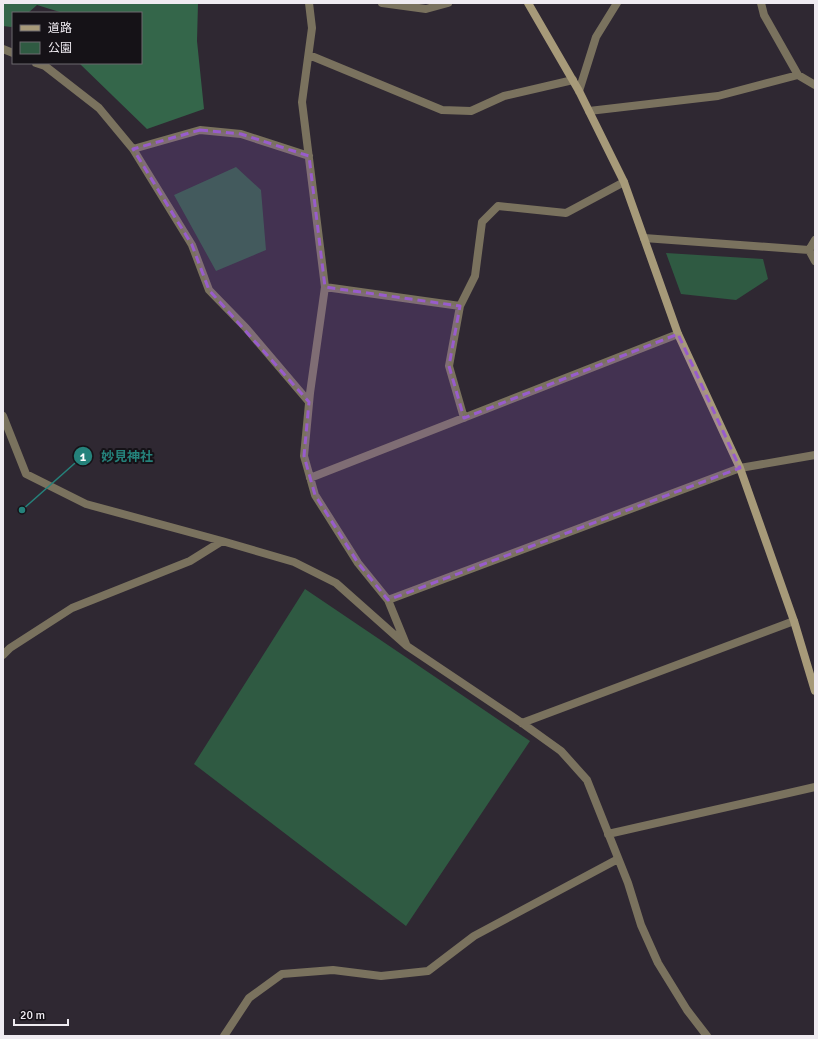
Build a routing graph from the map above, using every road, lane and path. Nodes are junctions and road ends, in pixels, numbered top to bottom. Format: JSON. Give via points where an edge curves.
{"nodes":[{"id":1,"x":309,"y":3,"type":"edge"},
{"id":2,"x":382,"y":3,"type":"edge"},
{"id":3,"x":448,"y":3,"type":"edge"},
{"id":4,"x":528,"y":3,"type":"edge"},
{"id":5,"x":617,"y":3,"type":"edge"},
{"id":6,"x":761,"y":3,"type":"edge"},
{"id":7,"x":3,"y":49,"type":"edge"},
{"id":8,"x":12,"y":54,"type":"edge"},
{"id":9,"x":309,"y":55,"type":"junction"},
{"id":10,"x":39,"y":64,"type":"edge"},
{"id":11,"x":798,"y":75,"type":"junction"},
{"id":12,"x":573,"y":80,"type":"junction"},
{"id":13,"x":815,"y":85,"type":"edge"},
{"id":14,"x":579,"y":91,"type":"junction"},
{"id":15,"x":589,"y":111,"type":"junction"},
{"id":16,"x":133,"y":148,"type":"junction"},
{"id":17,"x":309,"y":156,"type":"junction"},
{"id":18,"x":624,"y":182,"type":"junction"},
{"id":19,"x":644,"y":238,"type":"junction"},
{"id":20,"x":815,"y":240,"type":"edge"},
{"id":21,"x":809,"y":250,"type":"junction"},
{"id":22,"x":815,"y":261,"type":"edge"},
{"id":23,"x":325,"y":287,"type":"junction"},
{"id":24,"x":460,"y":306,"type":"junction"},
{"id":25,"x":678,"y":334,"type":"junction"},
{"id":26,"x":309,"y":402,"type":"junction"},
{"id":27,"x":3,"y":416,"type":"edge"},
{"id":28,"x":464,"y":418,"type":"junction"},
{"id":29,"x":815,"y":455,"type":"edge"},
{"id":30,"x":740,"y":468,"type":"junction"},
{"id":31,"x":310,"y":478,"type":"junction"},
{"id":32,"x":222,"y":541,"type":"junction"},
{"id":33,"x":388,"y":600,"type":"junction"},
{"id":34,"x":794,"y":621,"type":"junction"},
{"id":35,"x":407,"y":646,"type":"junction"},
{"id":36,"x":3,"y":655,"type":"edge"},
{"id":37,"x":813,"y":675,"type":"edge"},
{"id":38,"x":815,"y":692,"type":"edge"},
{"id":39,"x":522,"y":723,"type":"junction"},
{"id":40,"x":815,"y":787,"type":"edge"},
{"id":41,"x":608,"y":834,"type":"junction"},
{"id":42,"x":618,"y":858,"type":"junction"},
{"id":43,"x":224,"y":1036,"type":"edge"},
{"id":44,"x":707,"y":1036,"type":"edge"}],
"edges":[{"from":1,"to":9,"type":"street","via":[[312,28]]},
{"from":2,"to":3,"type":"street","via":[[426,9]]},
{"from":4,"to":12,"type":"street"},
{"from":5,"to":14,"type":"street","via":[[596,37]]},
{"from":6,"to":11,"type":"street","via":[[764,15]]},
{"from":7,"to":8,"type":"street"},
{"from":9,"to":12,"type":"street","via":[[442,110],[471,111],[504,96]]},
{"from":9,"to":17,"type":"street","via":[[302,102]]},
{"from":10,"to":16,"type":"street","via":[[99,108]]},
{"from":11,"to":13,"type":"street"},
{"from":11,"to":15,"type":"street","via":[[718,96]]},
{"from":12,"to":14,"type":"street"},
{"from":14,"to":15,"type":"street"},
{"from":15,"to":18,"type":"street"},
{"from":16,"to":17,"type":"street","via":[[200,130],[242,134]]},
{"from":16,"to":26,"type":"street","via":[[192,245],[209,290],[246,328]]},
{"from":17,"to":23,"type":"street"},
{"from":18,"to":19,"type":"street"},
{"from":18,"to":24,"type":"street","via":[[566,213],[498,206],[482,222],[475,276]]},
{"from":19,"to":21,"type":"street"},
{"from":19,"to":25,"type":"street"},
{"from":20,"to":21,"type":"street"},
{"from":21,"to":22,"type":"street"},
{"from":23,"to":24,"type":"street"},
{"from":23,"to":26,"type":"street"},
{"from":24,"to":28,"type":"street","via":[[449,366]]},
{"from":25,"to":28,"type":"street"},
{"from":25,"to":30,"type":"street"},
{"from":26,"to":31,"type":"street","via":[[304,456]]},
{"from":27,"to":32,"type":"street","via":[[26,474],[86,504]]},
{"from":28,"to":31,"type":"street"},
{"from":29,"to":30,"type":"street"},
{"from":30,"to":33,"type":"street"},
{"from":30,"to":34,"type":"street"},
{"from":31,"to":33,"type":"street","via":[[315,496],[358,563]]},
{"from":32,"to":35,"type":"street","via":[[294,562],[336,583]]},
{"from":32,"to":36,"type":"street","via":[[190,561],[72,608]]},
{"from":33,"to":35,"type":"street"},
{"from":34,"to":37,"type":"street"},
{"from":34,"to":39,"type":"street"},
{"from":35,"to":39,"type":"street"},
{"from":37,"to":38,"type":"street"},
{"from":39,"to":41,"type":"street","via":[[561,751],[587,780]]},
{"from":40,"to":41,"type":"street"},
{"from":41,"to":42,"type":"street"},
{"from":42,"to":43,"type":"street","via":[[474,936],[428,971],[381,976],[333,970],[282,974],[250,998]]},
{"from":42,"to":44,"type":"street","via":[[641,925],[658,963],[686,1010]]}]}
